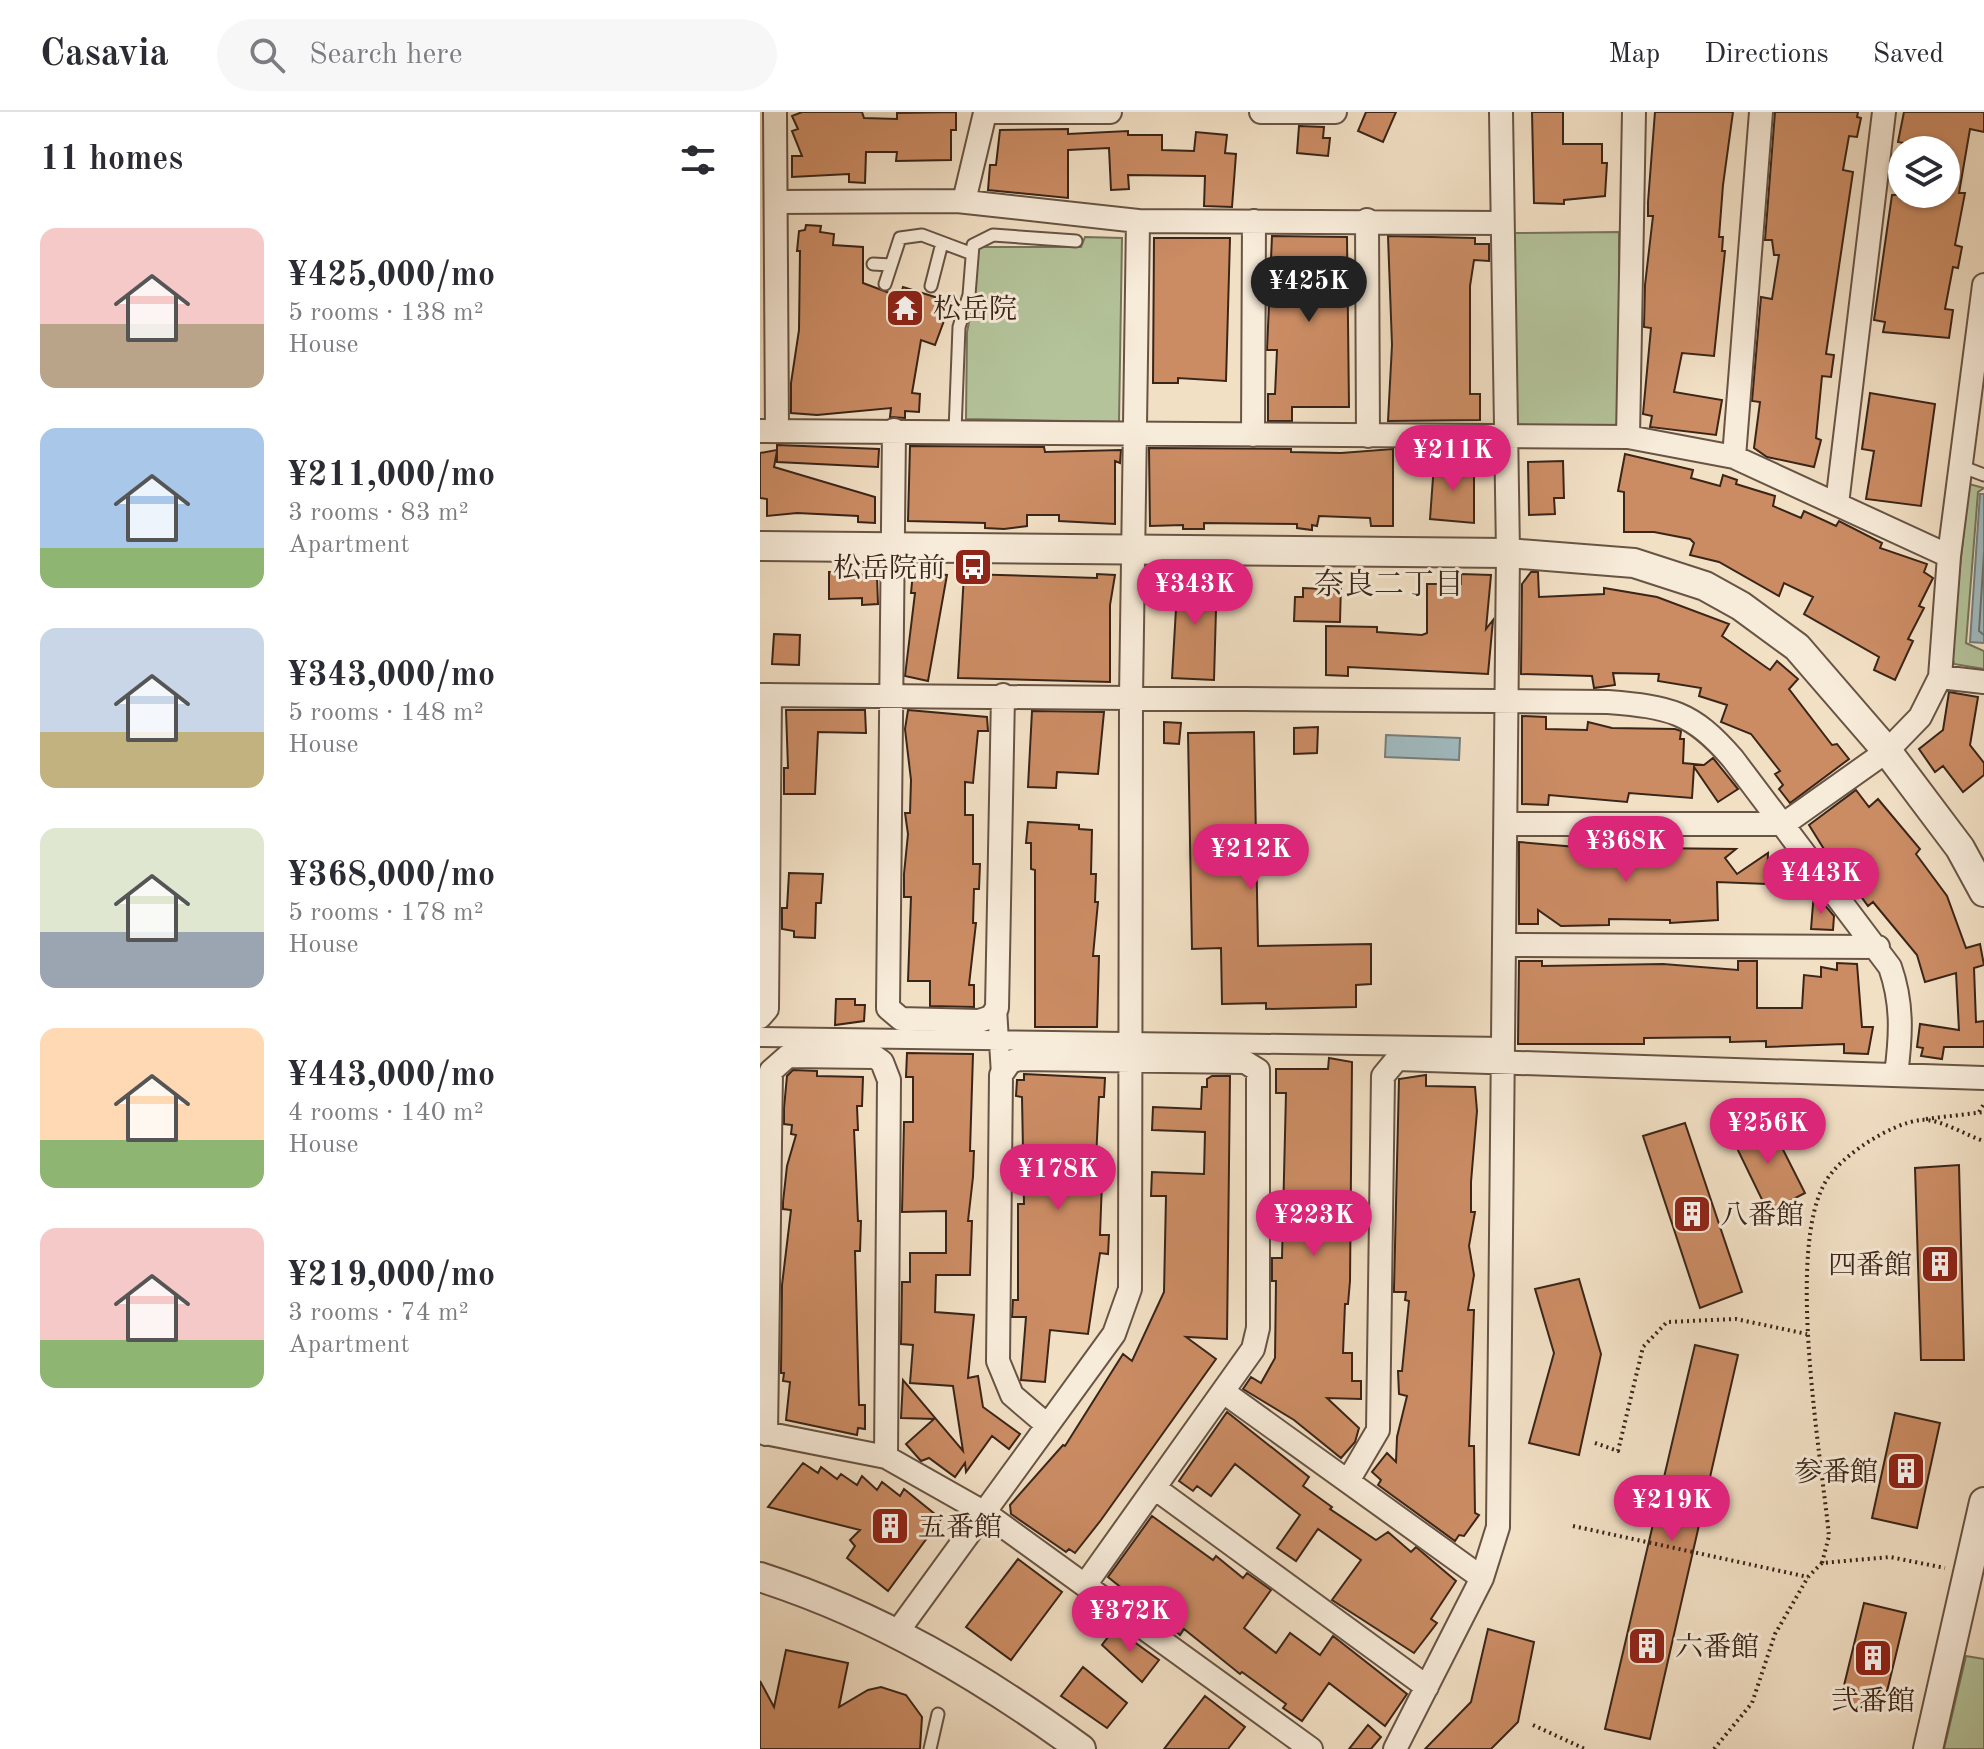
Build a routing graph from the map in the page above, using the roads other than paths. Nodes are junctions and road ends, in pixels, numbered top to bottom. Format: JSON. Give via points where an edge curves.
{"nodes":[{"id":1,"x":775,"y":112,"type":"edge"},
{"id":2,"x":1110,"y":112,"type":"edge"},
{"id":3,"x":1261,"y":112,"type":"edge"},
{"id":4,"x":1335,"y":112,"type":"edge"},
{"id":5,"x":1501,"y":112,"type":"edge"},
{"id":6,"x":1634,"y":112,"type":"edge"},
{"id":7,"x":1761,"y":112,"type":"edge"},
{"id":8,"x":1884,"y":112,"type":"edge"},
{"id":9,"x":985,"y":113,"type":"edge"},
{"id":10,"x":964,"y":201,"type":"junction"},
{"id":11,"x":776,"y":202,"type":"junction"},
{"id":12,"x":1367,"y":220,"type":"junction"},
{"id":13,"x":1138,"y":221,"type":"junction"},
{"id":14,"x":1254,"y":221,"type":"junction"},
{"id":15,"x":1502,"y":223,"type":"junction"},
{"id":16,"x":1076,"y":241,"type":"dead end"},
{"id":17,"x":942,"y":243,"type":"junction"},
{"id":18,"x":970,"y":253,"type":"junction"},
{"id":19,"x":873,"y":264,"type":"dead end"},
{"id":20,"x":891,"y":265,"type":"junction"},
{"id":21,"x":885,"y":284,"type":"dead end"},
{"id":22,"x":1984,"y":285,"type":"edge"},
{"id":23,"x":931,"y":286,"type":"dead end"},
{"id":24,"x":894,"y":430,"type":"junction"},
{"id":25,"x":769,"y":431,"type":"edge"},
{"id":26,"x":955,"y":431,"type":"junction"},
{"id":27,"x":1135,"y":433,"type":"junction"},
{"id":28,"x":1253,"y":435,"type":"junction"},
{"id":29,"x":1368,"y":436,"type":"junction"},
{"id":30,"x":1628,"y":437,"type":"junction"},
{"id":31,"x":1506,"y":438,"type":"junction"},
{"id":32,"x":1975,"y":443,"type":"edge"},
{"id":33,"x":1734,"y":457,"type":"junction"},
{"id":34,"x":1973,"y":471,"type":"edge"},
{"id":35,"x":1837,"y":504,"type":"junction"},
{"id":36,"x":760,"y":546,"type":"edge"},
{"id":37,"x":893,"y":547,"type":"junction"},
{"id":38,"x":1134,"y":551,"type":"junction"},
{"id":39,"x":1508,"y":553,"type":"junction"},
{"id":40,"x":1949,"y":556,"type":"junction"},
{"id":41,"x":1940,"y":677,"type":"junction"},
{"id":42,"x":1984,"y":682,"type":"edge"},
{"id":43,"x":890,"y":694,"type":"junction"},
{"id":44,"x":765,"y":695,"type":"edge"},
{"id":45,"x":1003,"y":695,"type":"junction"},
{"id":46,"x":1131,"y":697,"type":"junction"},
{"id":47,"x":1506,"y":701,"type":"junction"},
{"id":48,"x":1887,"y":751,"type":"junction"},
{"id":49,"x":1506,"y":824,"type":"junction"},
{"id":50,"x":1784,"y":824,"type":"junction"},
{"id":51,"x":1984,"y":892,"type":"edge"},
{"id":52,"x":1505,"y":945,"type":"junction"},
{"id":53,"x":1878,"y":947,"type":"junction"},
{"id":54,"x":888,"y":1008,"type":"junction"},
{"id":55,"x":997,"y":1008,"type":"junction"},
{"id":56,"x":763,"y":1025,"type":"edge"},
{"id":57,"x":887,"y":1039,"type":"junction"},
{"id":58,"x":999,"y":1040,"type":"junction"},
{"id":59,"x":1258,"y":1043,"type":"junction"},
{"id":60,"x":1376,"y":1045,"type":"junction"},
{"id":61,"x":1128,"y":1051,"type":"junction"},
{"id":62,"x":1504,"y":1054,"type":"junction"},
{"id":63,"x":882,"y":1062,"type":"junction"},
{"id":64,"x":1258,"y":1070,"type":"junction"},
{"id":65,"x":1387,"y":1070,"type":"junction"},
{"id":66,"x":1001,"y":1075,"type":"junction"},
{"id":67,"x":1896,"y":1075,"type":"junction"},
{"id":68,"x":1984,"y":1078,"type":"edge"},
{"id":69,"x":1225,"y":1393,"type":"junction"},
{"id":70,"x":1047,"y":1425,"type":"junction"},
{"id":71,"x":763,"y":1433,"type":"edge"},
{"id":72,"x":886,"y":1457,"type":"junction"},
{"id":73,"x":1348,"y":1481,"type":"junction"},
{"id":74,"x":1156,"y":1489,"type":"junction"},
{"id":75,"x":1984,"y":1502,"type":"edge"},
{"id":76,"x":985,"y":1513,"type":"junction"},
{"id":77,"x":760,"y":1577,"type":"edge"},
{"id":78,"x":1482,"y":1578,"type":"junction"},
{"id":79,"x":1085,"y":1585,"type":"junction"},
{"id":80,"x":898,"y":1631,"type":"junction"},
{"id":81,"x":1427,"y":1687,"type":"junction"},
{"id":82,"x":938,"y":1714,"type":"dead end"},
{"id":83,"x":930,"y":1749,"type":"edge"},
{"id":84,"x":1081,"y":1749,"type":"edge"},
{"id":85,"x":1311,"y":1749,"type":"edge"},
{"id":86,"x":1395,"y":1749,"type":"edge"},
{"id":87,"x":1928,"y":1749,"type":"edge"}],
"edges":[{"from":1,"to":11,"type":"street"},
{"from":2,"to":9,"type":"street"},
{"from":3,"to":4,"type":"street"},
{"from":5,"to":15,"type":"street"},
{"from":6,"to":30,"type":"street"},
{"from":7,"to":33,"type":"street"},
{"from":8,"to":35,"type":"street"},
{"from":9,"to":10,"type":"street"},
{"from":10,"to":11,"type":"street"},
{"from":10,"to":13,"type":"street"},
{"from":11,"to":25,"type":"street"},
{"from":12,"to":14,"type":"street"},
{"from":12,"to":15,"type":"street"},
{"from":12,"to":29,"type":"street"},
{"from":13,"to":14,"type":"street"},
{"from":13,"to":27,"type":"street"},
{"from":14,"to":28,"type":"street"},
{"from":15,"to":31,"type":"street"},
{"from":16,"to":18,"type":"lane","via":[[993,235],[973,245]]},
{"from":17,"to":18,"type":"lane"},
{"from":17,"to":20,"type":"lane","via":[[922,235],[900,238]]},
{"from":17,"to":23,"type":"lane"},
{"from":18,"to":26,"type":"lane","via":[[969,295],[959,327]]},
{"from":19,"to":20,"type":"lane"},
{"from":20,"to":21,"type":"lane"},
{"from":22,"to":32,"type":"street"},
{"from":24,"to":25,"type":"street"},
{"from":24,"to":26,"type":"street"},
{"from":24,"to":37,"type":"street"},
{"from":26,"to":27,"type":"street"},
{"from":27,"to":28,"type":"street"},
{"from":27,"to":38,"type":"street"},
{"from":28,"to":29,"type":"street"},
{"from":29,"to":31,"type":"street"},
{"from":30,"to":31,"type":"street"},
{"from":30,"to":33,"type":"street"},
{"from":31,"to":39,"type":"street"},
{"from":32,"to":34,"type":"street"},
{"from":33,"to":35,"type":"street"},
{"from":34,"to":40,"type":"street"},
{"from":35,"to":40,"type":"street"},
{"from":36,"to":37,"type":"street"},
{"from":37,"to":38,"type":"street"},
{"from":37,"to":43,"type":"street"},
{"from":38,"to":39,"type":"street"},
{"from":38,"to":46,"type":"street"},
{"from":39,"to":47,"type":"street"},
{"from":39,"to":48,"type":"street","via":[[1634,563],[1705,586],[1797,647]]},
{"from":40,"to":41,"type":"street"},
{"from":41,"to":42,"type":"street"},
{"from":41,"to":48,"type":"street","via":[[1920,717]]},
{"from":43,"to":44,"type":"street"},
{"from":43,"to":45,"type":"street"},
{"from":43,"to":54,"type":"street"},
{"from":44,"to":56,"type":"street"},
{"from":45,"to":46,"type":"street"},
{"from":45,"to":55,"type":"street"},
{"from":46,"to":47,"type":"street"},
{"from":46,"to":61,"type":"street"},
{"from":47,"to":49,"type":"street"},
{"from":47,"to":50,"type":"street","via":[[1608,702],[1682,713],[1713,736]]},
{"from":48,"to":50,"type":"street"},
{"from":48,"to":51,"type":"street","via":[[1960,848]]},
{"from":49,"to":50,"type":"street"},
{"from":49,"to":52,"type":"street"},
{"from":50,"to":53,"type":"street"},
{"from":52,"to":53,"type":"street"},
{"from":52,"to":62,"type":"street"},
{"from":53,"to":67,"type":"street","via":[[1899,993],[1902,1032]]},
{"from":54,"to":55,"type":"street","via":[[901,1019],[979,1021]]},
{"from":54,"to":57,"type":"street"},
{"from":55,"to":58,"type":"street"},
{"from":56,"to":57,"type":"street"},
{"from":57,"to":58,"type":"street"},
{"from":57,"to":63,"type":"street"},
{"from":58,"to":61,"type":"street"},
{"from":58,"to":66,"type":"street"},
{"from":59,"to":60,"type":"street"},
{"from":59,"to":61,"type":"street"},
{"from":59,"to":64,"type":"street"},
{"from":60,"to":62,"type":"street"},
{"from":60,"to":65,"type":"street"},
{"from":61,"to":64,"type":"street","via":[[1225,1059]]},
{"from":61,"to":66,"type":"street","via":[[1019,1059]]},
{"from":61,"to":70,"type":"street","via":[[1130,1289],[1114,1334]]},
{"from":62,"to":65,"type":"street","via":[[1397,1059]]},
{"from":62,"to":67,"type":"street"},
{"from":62,"to":78,"type":"street","via":[[1498,1527]]},
{"from":63,"to":71,"type":"street","via":[[875,1057],[788,1056],[771,1071]]},
{"from":63,"to":72,"type":"street","via":[[889,1092]]},
{"from":64,"to":69,"type":"street","via":[[1258,1328],[1253,1349]]},
{"from":65,"to":73,"type":"street","via":[[1378,1430]]},
{"from":66,"to":70,"type":"street","via":[[998,1361],[1012,1395]]},
{"from":67,"to":68,"type":"street"},
{"from":69,"to":73,"type":"street"},
{"from":69,"to":74,"type":"street"},
{"from":70,"to":76,"type":"street"},
{"from":71,"to":72,"type":"street"},
{"from":72,"to":76,"type":"street"},
{"from":73,"to":78,"type":"street"},
{"from":74,"to":79,"type":"street"},
{"from":74,"to":81,"type":"street"},
{"from":75,"to":87,"type":"street"},
{"from":76,"to":79,"type":"street"},
{"from":76,"to":80,"type":"street"},
{"from":77,"to":80,"type":"street"},
{"from":78,"to":81,"type":"street"},
{"from":79,"to":85,"type":"street"},
{"from":80,"to":84,"type":"street"},
{"from":81,"to":86,"type":"street"},
{"from":82,"to":83,"type":"lane"}]}
